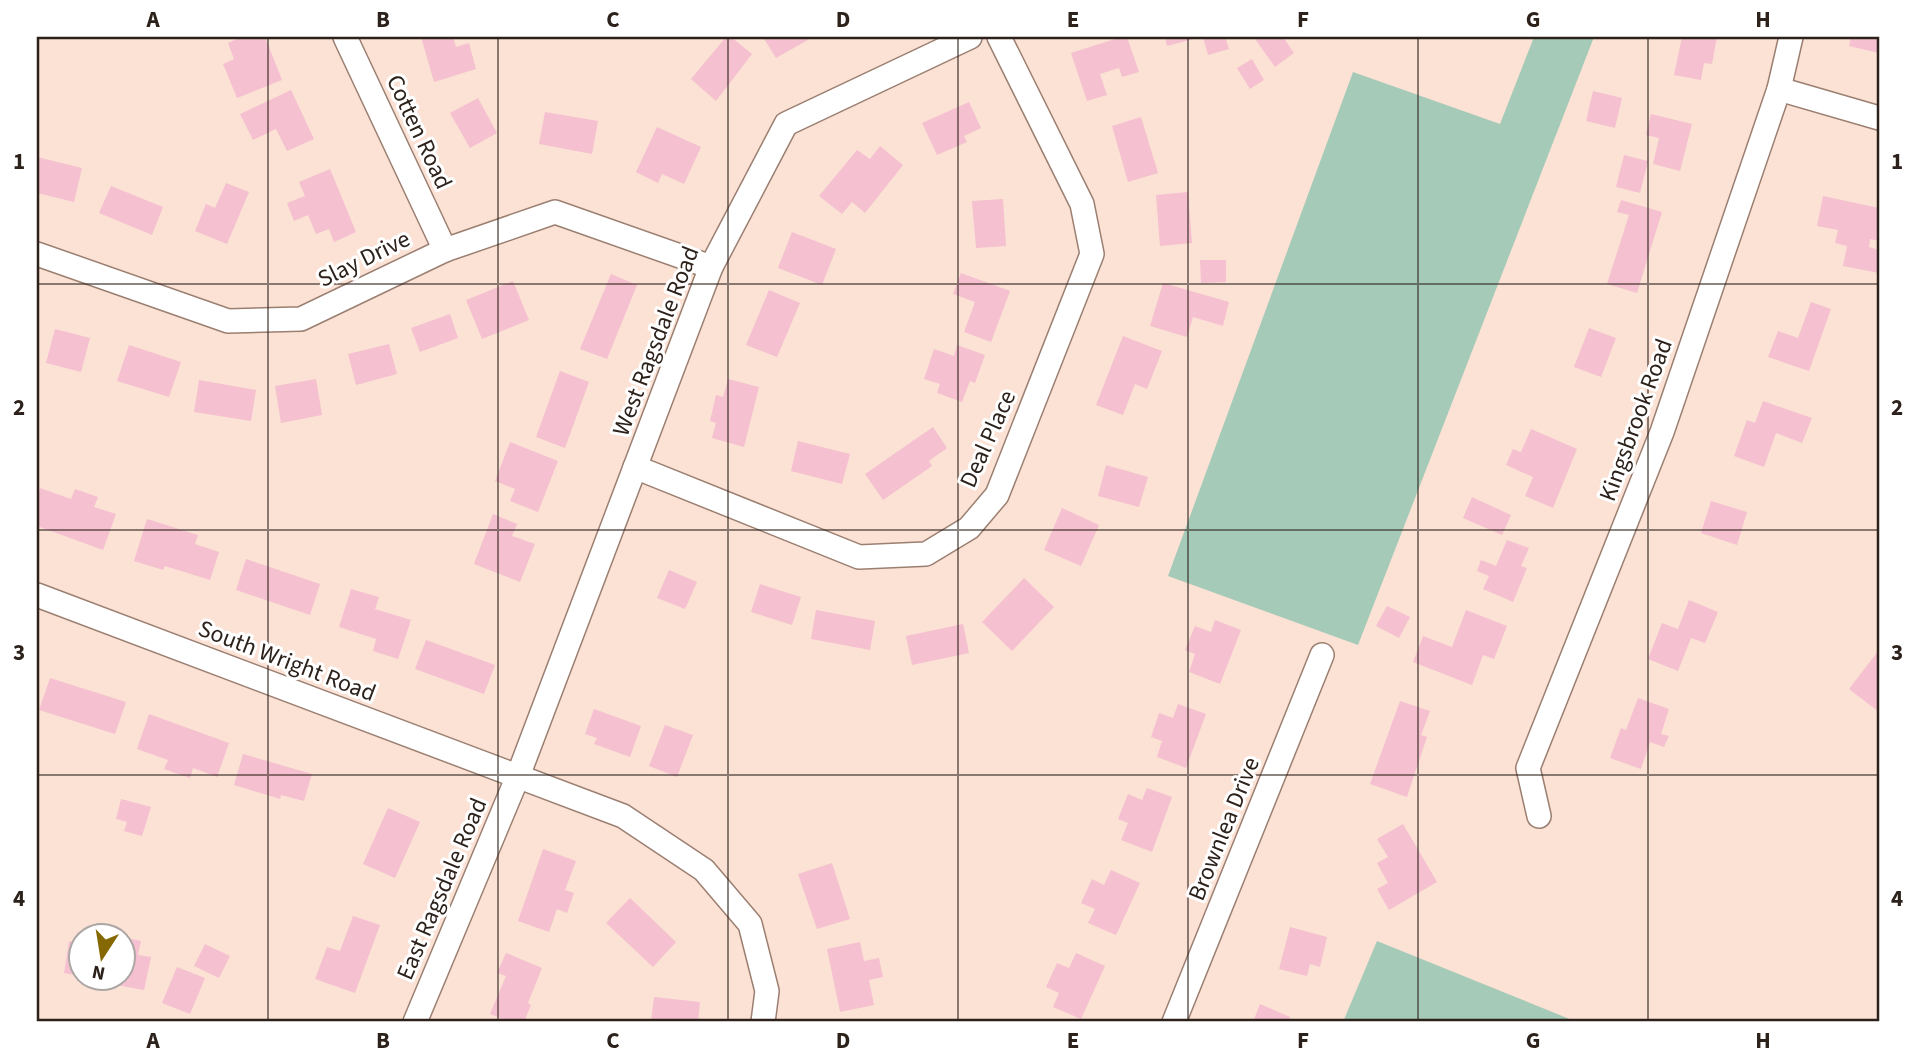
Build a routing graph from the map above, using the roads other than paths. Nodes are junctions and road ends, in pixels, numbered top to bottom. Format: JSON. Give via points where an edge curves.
{"nodes":[{"id":1,"x":345,"y":37,"type":"edge"},
{"id":2,"x":971,"y":37,"type":"edge"},
{"id":3,"x":999,"y":37,"type":"edge"},
{"id":4,"x":1791,"y":37,"type":"edge"},
{"id":5,"x":1779,"y":89,"type":"junction"},
{"id":6,"x":1879,"y":118,"type":"edge"},
{"id":7,"x":445,"y":250,"type":"junction"},
{"id":8,"x":37,"y":254,"type":"edge"},
{"id":9,"x":711,"y":267,"type":"junction"},
{"id":10,"x":635,"y":467,"type":"junction"},
{"id":11,"x":37,"y":595,"type":"edge"},
{"id":12,"x":1322,"y":655,"type":"dead end"},
{"id":13,"x":518,"y":776,"type":"junction"},
{"id":14,"x":1539,"y":816,"type":"dead end"},
{"id":15,"x":415,"y":1022,"type":"edge"},
{"id":16,"x":763,"y":1022,"type":"edge"},
{"id":17,"x":1174,"y":1022,"type":"edge"}],
"edges":[{"from":1,"to":7,"type":"street","name":"Cotten Road"},
{"from":2,"to":9,"type":"street","name":"West Ragsdale Road","via":[[786,124]]},
{"from":3,"to":10,"type":"street","name":"Deal Place","via":[[1082,204],[1092,254],[997,495],[969,528],[926,554],[859,558]]},
{"from":4,"to":5,"type":"street","name":"Kingsbrook Road"},
{"from":5,"to":6,"type":"street"},
{"from":5,"to":14,"type":"street","name":"Kingsbrook Road","via":[[1662,432],[1528,768]]},
{"from":7,"to":8,"type":"street","name":"Slay Drive","via":[[301,319],[228,321]]},
{"from":7,"to":9,"type":"street","name":"Slay Drive","via":[[555,212]]},
{"from":9,"to":10,"type":"street","name":"West Ragsdale Road"},
{"from":10,"to":13,"type":"street","name":"West Ragsdale Road"},
{"from":11,"to":13,"type":"street","name":"South Wright Road"},
{"from":12,"to":17,"type":"street","name":"Brownlea Drive"},
{"from":13,"to":15,"type":"street","name":"East Ragsdale Road"},
{"from":13,"to":16,"type":"street","name":"South Wright Road","via":[[623,816],[704,870],[750,924],[767,990]]}]}
